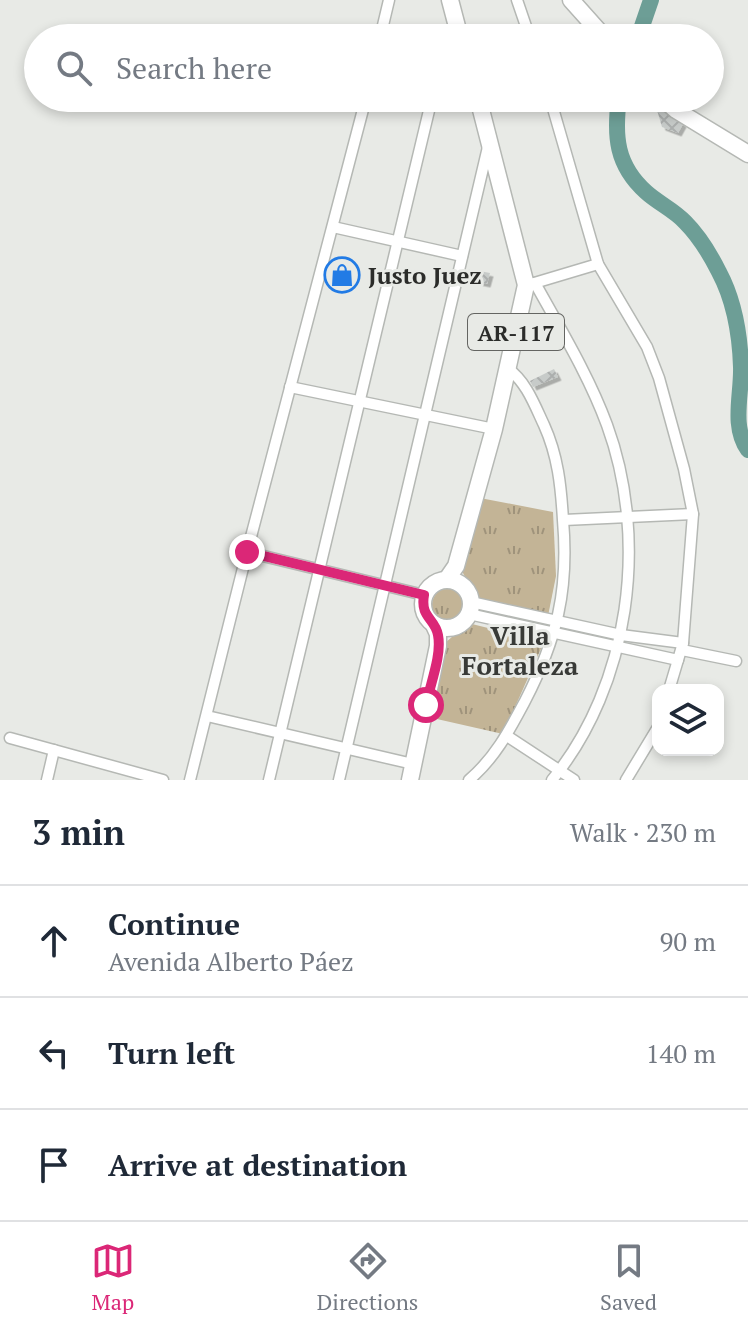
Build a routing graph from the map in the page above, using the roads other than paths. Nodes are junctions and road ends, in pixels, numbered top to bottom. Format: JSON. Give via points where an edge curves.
{"nodes":[{"id":1,"x":389,"y":0,"type":"edge"},
{"id":2,"x":450,"y":0,"type":"edge"},
{"id":3,"x":517,"y":0,"type":"edge"},
{"id":4,"x":571,"y":0,"type":"edge"},
{"id":5,"x":454,"y":18,"type":"junction"},
{"id":6,"x":383,"y":24,"type":"edge"},
{"id":7,"x":452,"y":24,"type":"edge"},
{"id":8,"x":456,"y":24,"type":"edge"},
{"id":9,"x":525,"y":24,"type":"edge"},
{"id":10,"x":592,"y":24,"type":"edge"},
{"id":11,"x":362,"y":112,"type":"edge"},
{"id":12,"x":429,"y":112,"type":"edge"},
{"id":13,"x":482,"y":112,"type":"edge"},
{"id":14,"x":554,"y":112,"type":"edge"},
{"id":15,"x":679,"y":112,"type":"edge"},
{"id":16,"x":490,"y":140,"type":"junction"},
{"id":17,"x":748,"y":154,"type":"edge"},
{"id":18,"x":333,"y":227,"type":"junction"},
{"id":19,"x":398,"y":241,"type":"junction"},
{"id":20,"x":462,"y":256,"type":"junction"},
{"id":21,"x":598,"y":264,"type":"junction"},
{"id":22,"x":531,"y":284,"type":"junction"},
{"id":23,"x":508,"y":369,"type":"junction"},
{"id":24,"x":290,"y":387,"type":"junction"},
{"id":25,"x":359,"y":403,"type":"junction"},
{"id":26,"x":425,"y":414,"type":"junction"},
{"id":27,"x":494,"y":429,"type":"junction"},
{"id":28,"x":693,"y":514,"type":"junction"},
{"id":29,"x":626,"y":519,"type":"junction"},
{"id":30,"x":564,"y":520,"type":"junction"},
{"id":31,"x":247,"y":552,"type":"junction"},
{"id":32,"x":319,"y":569,"type":"junction"},
{"id":33,"x":454,"y":576,"type":"junction"},
{"id":34,"x":385,"y":585,"type":"junction"},
{"id":35,"x":424,"y":595,"type":"junction"},
{"id":36,"x":470,"y":608,"type":"junction"},
{"id":37,"x":556,"y":621,"type":"junction"},
{"id":38,"x":434,"y":625,"type":"junction"},
{"id":39,"x":452,"y":628,"type":"junction"},
{"id":40,"x":554,"y":634,"type":"junction"},
{"id":41,"x":621,"y":635,"type":"junction"},
{"id":42,"x":438,"y":646,"type":"junction"},
{"id":43,"x":617,"y":648,"type":"junction"},
{"id":44,"x":681,"y":651,"type":"junction"},
{"id":45,"x":736,"y":661,"type":"dead end"},
{"id":46,"x":671,"y":684,"type":"edge"},
{"id":47,"x":207,"y":716,"type":"junction"},
{"id":48,"x":280,"y":733,"type":"junction"},
{"id":49,"x":507,"y":736,"type":"junction"},
{"id":50,"x":652,"y":737,"type":"edge"},
{"id":51,"x":10,"y":738,"type":"dead end"},
{"id":52,"x":347,"y":748,"type":"junction"},
{"id":53,"x":54,"y":750,"type":"junction"},
{"id":54,"x":116,"y":767,"type":"junction"},
{"id":55,"x":412,"y":772,"type":"edge"},
{"id":56,"x":556,"y":775,"type":"edge"},
{"id":57,"x":47,"y":780,"type":"edge"},
{"id":58,"x":113,"y":780,"type":"edge"},
{"id":59,"x":163,"y":780,"type":"edge"},
{"id":60,"x":190,"y":780,"type":"edge"},
{"id":61,"x":269,"y":780,"type":"edge"},
{"id":62,"x":339,"y":780,"type":"edge"},
{"id":63,"x":469,"y":780,"type":"edge"},
{"id":64,"x":574,"y":780,"type":"edge"},
{"id":65,"x":626,"y":780,"type":"edge"}],
"edges":[{"from":1,"to":6,"type":"street"},
{"from":2,"to":5,"type":"main road"},
{"from":3,"to":9,"type":"street"},
{"from":4,"to":10,"type":"main road"},
{"from":5,"to":7,"type":"street"},
{"from":5,"to":8,"type":"main road"},
{"from":11,"to":18,"type":"street"},
{"from":12,"to":19,"type":"street"},
{"from":13,"to":16,"type":"main road","number":"AR-117"},
{"from":14,"to":21,"type":"street"},
{"from":15,"to":17,"type":"main road"},
{"from":16,"to":20,"type":"street"},
{"from":16,"to":22,"type":"main road","number":"AR-117"},
{"from":18,"to":19,"type":"street"},
{"from":18,"to":24,"type":"street"},
{"from":19,"to":20,"type":"street"},
{"from":19,"to":25,"type":"street"},
{"from":20,"to":26,"type":"street"},
{"from":21,"to":22,"type":"street"},
{"from":21,"to":28,"type":"street","via":[[647,347],[659,378]]},
{"from":22,"to":23,"type":"main road","number":"AR-117"},
{"from":22,"to":29,"type":"street","via":[[592,389],[620,470]]},
{"from":23,"to":27,"type":"main road","number":"AR-117"},
{"from":23,"to":30,"type":"street","via":[[524,386],[551,442]]},
{"from":24,"to":25,"type":"street"},
{"from":24,"to":31,"type":"street"},
{"from":25,"to":26,"type":"street"},
{"from":25,"to":32,"type":"street"},
{"from":26,"to":27,"type":"street"},
{"from":26,"to":34,"type":"street"},
{"from":27,"to":33,"type":"main road","number":"AR-117"},
{"from":28,"to":29,"type":"street"},
{"from":28,"to":44,"type":"street"},
{"from":29,"to":30,"type":"street"},
{"from":29,"to":41,"type":"street"},
{"from":30,"to":37,"type":"street","via":[[567,552]]},
{"from":31,"to":32,"type":"street"},
{"from":31,"to":47,"type":"street"},
{"from":32,"to":34,"type":"street"},
{"from":32,"to":48,"type":"street"},
{"from":33,"to":35,"type":"main road","via":[[433,583]]},
{"from":33,"to":36,"type":"main road","via":[[470,594]]},
{"from":34,"to":35,"type":"street"},
{"from":34,"to":52,"type":"street"},
{"from":35,"to":38,"type":"main road","via":[[424,612]]},
{"from":36,"to":37,"type":"street"},
{"from":36,"to":39,"type":"main road"},
{"from":36,"to":40,"type":"street"},
{"from":37,"to":40,"type":"street"},
{"from":37,"to":41,"type":"street"},
{"from":38,"to":39,"type":"main road"},
{"from":38,"to":42,"type":"main road"},
{"from":39,"to":42,"type":"main road"},
{"from":40,"to":43,"type":"street"},
{"from":40,"to":49,"type":"street"},
{"from":41,"to":43,"type":"street"},
{"from":41,"to":44,"type":"street"},
{"from":42,"to":55,"type":"main road"},
{"from":43,"to":44,"type":"street"},
{"from":43,"to":56,"type":"street","via":[[584,732]]},
{"from":44,"to":45,"type":"street"},
{"from":44,"to":46,"type":"street"},
{"from":47,"to":48,"type":"street"},
{"from":47,"to":60,"type":"street"},
{"from":48,"to":52,"type":"street"},
{"from":48,"to":61,"type":"street"},
{"from":49,"to":56,"type":"street"},
{"from":49,"to":63,"type":"street"},
{"from":50,"to":65,"type":"street"},
{"from":51,"to":53,"type":"street"},
{"from":52,"to":55,"type":"street"},
{"from":52,"to":62,"type":"street"},
{"from":53,"to":54,"type":"street"},
{"from":53,"to":57,"type":"street"},
{"from":54,"to":58,"type":"street"},
{"from":54,"to":59,"type":"street"},
{"from":56,"to":64,"type":"street"}]}
